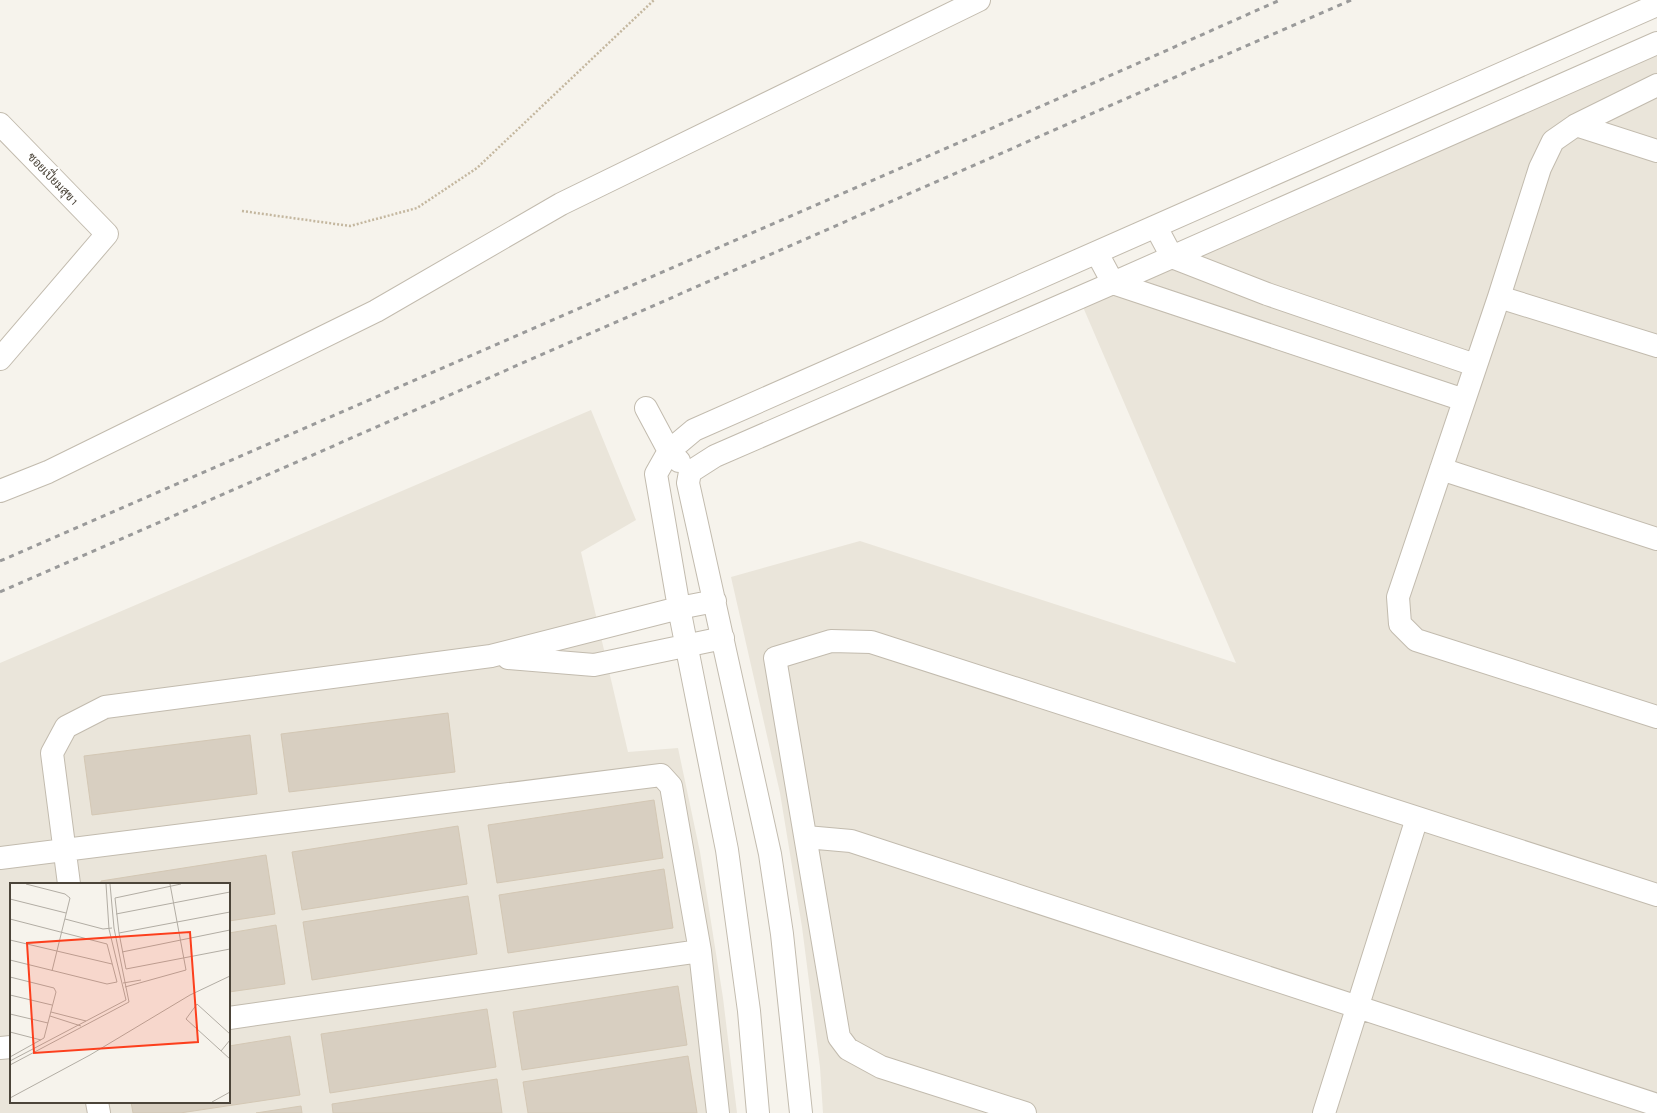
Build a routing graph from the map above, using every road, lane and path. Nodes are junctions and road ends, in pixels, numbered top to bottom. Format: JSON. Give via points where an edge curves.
{"nodes":[{"id":1,"x":654,"y":0,"type":"edge"},
{"id":2,"x":980,"y":0,"type":"edge"},
{"id":3,"x":1657,"y":6,"type":"edge"},
{"id":4,"x":1657,"y":43,"type":"edge"},
{"id":5,"x":1657,"y":85,"type":"edge"},
{"id":6,"x":0,"y":124,"type":"edge"},
{"id":7,"x":1576,"y":125,"type":"junction"},
{"id":8,"x":1657,"y":151,"type":"edge"},
{"id":9,"x":242,"y":211,"type":"dead end"},
{"id":10,"x":1156,"y":227,"type":"junction"},
{"id":11,"x":1097,"y":253,"type":"junction"},
{"id":12,"x":1172,"y":257,"type":"junction"},
{"id":13,"x":1113,"y":283,"type":"junction"},
{"id":14,"x":1499,"y":297,"type":"junction"},
{"id":15,"x":1657,"y":346,"type":"edge"},
{"id":16,"x":0,"y":359,"type":"edge"},
{"id":17,"x":1475,"y":365,"type":"junction"},
{"id":18,"x":1464,"y":400,"type":"junction"},
{"id":19,"x":646,"y":408,"type":"dead end"},
{"id":20,"x":669,"y":451,"type":"junction"},
{"id":21,"x":1441,"y":469,"type":"junction"},
{"id":22,"x":690,"y":472,"type":"junction"},
{"id":23,"x":0,"y":491,"type":"edge"},
{"id":24,"x":1657,"y":539,"type":"edge"},
{"id":25,"x":715,"y":601,"type":"junction"},
{"id":26,"x":679,"y":608,"type":"junction"},
{"id":27,"x":723,"y":638,"type":"junction"},
{"id":28,"x":686,"y":646,"type":"junction"},
{"id":29,"x":491,"y":656,"type":"junction"},
{"id":30,"x":1657,"y":717,"type":"edge"},
{"id":31,"x":1417,"y":818,"type":"junction"},
{"id":32,"x":806,"y":837,"type":"junction"},
{"id":33,"x":65,"y":849,"type":"junction"},
{"id":34,"x":0,"y":858,"type":"edge"},
{"id":35,"x":70,"y":883,"type":"edge"},
{"id":36,"x":1657,"y":895,"type":"edge"},
{"id":37,"x":700,"y":951,"type":"junction"},
{"id":38,"x":1357,"y":1008,"type":"junction"},
{"id":39,"x":230,"y":1018,"type":"edge"},
{"id":40,"x":10,"y":1047,"type":"edge"},
{"id":41,"x":0,"y":1048,"type":"edge"},
{"id":42,"x":97,"y":1103,"type":"edge"},
{"id":43,"x":1657,"y":1105,"type":"edge"},
{"id":44,"x":99,"y":1113,"type":"edge"},
{"id":45,"x":718,"y":1113,"type":"edge"},
{"id":46,"x":758,"y":1113,"type":"edge"},
{"id":47,"x":801,"y":1113,"type":"edge"},
{"id":48,"x":1024,"y":1113,"type":"edge"},
{"id":49,"x":1324,"y":1113,"type":"edge"}],
"edges":[{"from":1,"to":9,"type":"path","via":[[477,168],[417,208],[350,226]]},
{"from":2,"to":23,"type":"street","via":[[561,204],[376,311],[48,472]]},
{"from":3,"to":10,"type":"street"},
{"from":4,"to":12,"type":"street"},
{"from":5,"to":7,"type":"street"},
{"from":6,"to":16,"type":"street","name":"ซอยเปี่ยมสุข 1","via":[[107,234]]},
{"from":7,"to":8,"type":"street"},
{"from":7,"to":14,"type":"street","via":[[1553,141],[1540,168]]},
{"from":10,"to":11,"type":"street"},
{"from":10,"to":12,"type":"street"},
{"from":11,"to":13,"type":"street"},
{"from":11,"to":20,"type":"street","via":[[694,430]]},
{"from":12,"to":13,"type":"street"},
{"from":12,"to":17,"type":"street","via":[[1267,294]]},
{"from":13,"to":18,"type":"street"},
{"from":13,"to":22,"type":"street","via":[[715,456]]},
{"from":14,"to":15,"type":"street"},
{"from":14,"to":17,"type":"street"},
{"from":17,"to":18,"type":"street"},
{"from":18,"to":21,"type":"street"},
{"from":19,"to":20,"type":"street"},
{"from":20,"to":22,"type":"street"},
{"from":20,"to":26,"type":"street","via":[[656,474]]},
{"from":21,"to":24,"type":"street"},
{"from":21,"to":30,"type":"street","via":[[1398,597],[1400,624],[1416,640]]},
{"from":22,"to":25,"type":"street","via":[[688,483]]},
{"from":25,"to":26,"type":"street"},
{"from":25,"to":27,"type":"street"},
{"from":26,"to":28,"type":"street"},
{"from":26,"to":29,"type":"street"},
{"from":27,"to":28,"type":"street"},
{"from":27,"to":47,"type":"street","via":[[770,854],[782,934]]},
{"from":28,"to":29,"type":"street","via":[[594,665]]},
{"from":28,"to":46,"type":"street","via":[[727,850],[749,1011]]},
{"from":29,"to":33,"type":"street","via":[[105,707],[66,726],[52,753]]},
{"from":31,"to":32,"type":"street","via":[[871,642],[832,641],[775,658]]},
{"from":31,"to":36,"type":"street"},
{"from":31,"to":38,"type":"street"},
{"from":32,"to":38,"type":"street","via":[[851,841]]},
{"from":32,"to":48,"type":"street","via":[[839,1037],[848,1049],[881,1067]]},
{"from":33,"to":34,"type":"street"},
{"from":33,"to":35,"type":"street"},
{"from":33,"to":37,"type":"street","via":[[661,774],[670,786]]},
{"from":37,"to":39,"type":"street"},
{"from":37,"to":45,"type":"street"},
{"from":38,"to":43,"type":"street"},
{"from":38,"to":49,"type":"street"},
{"from":40,"to":41,"type":"street"},
{"from":42,"to":44,"type":"street"}]}
